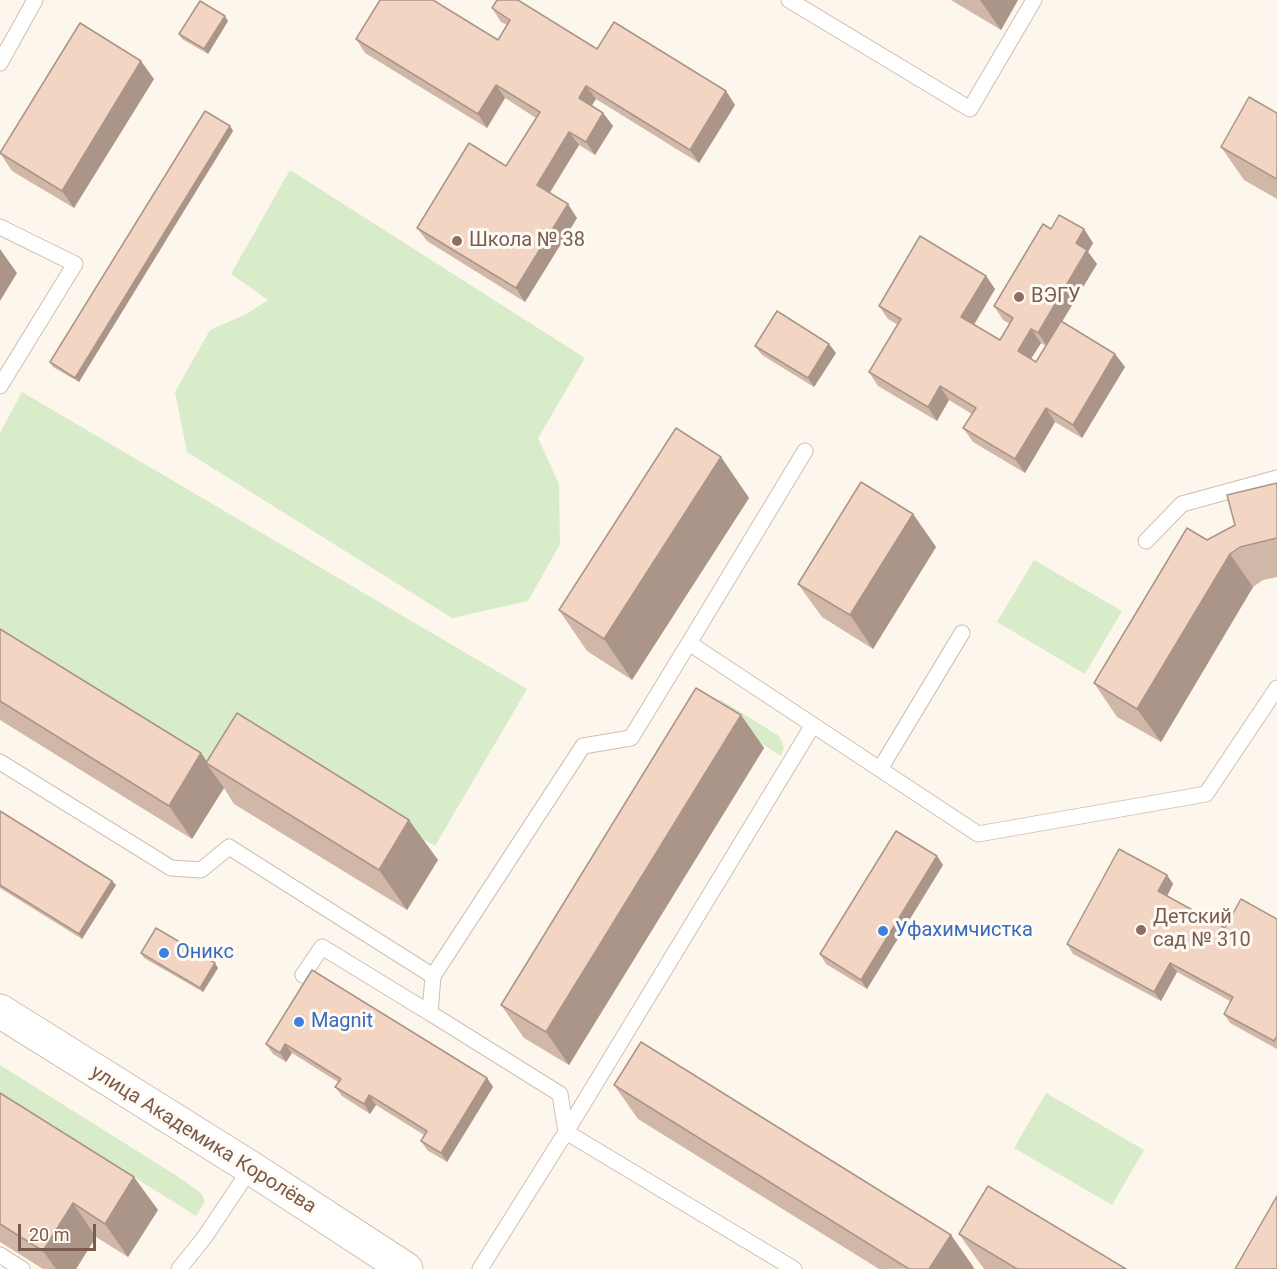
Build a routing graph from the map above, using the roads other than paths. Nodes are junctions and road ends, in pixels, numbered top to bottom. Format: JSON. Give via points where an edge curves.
{"nodes":[{"id":1,"x":35,"y":0,"type":"edge"},
{"id":2,"x":789,"y":0,"type":"edge"},
{"id":3,"x":1034,"y":0,"type":"edge"},
{"id":4,"x":0,"y":63,"type":"edge"},
{"id":5,"x":0,"y":227,"type":"edge"},
{"id":6,"x":0,"y":386,"type":"edge"},
{"id":7,"x":805,"y":451,"type":"dead end"},
{"id":8,"x":1277,"y":478,"type":"edge"},
{"id":9,"x":1146,"y":541,"type":"dead end"},
{"id":10,"x":962,"y":633,"type":"dead end"},
{"id":11,"x":689,"y":643,"type":"junction"},
{"id":12,"x":1277,"y":687,"type":"edge"},
{"id":13,"x":813,"y":725,"type":"junction"},
{"id":14,"x":0,"y":762,"type":"edge"},
{"id":15,"x":880,"y":769,"type":"junction"},
{"id":16,"x":303,"y":975,"type":"dead end"},
{"id":17,"x":433,"y":976,"type":"junction"},
{"id":18,"x":0,"y":1011,"type":"edge"},
{"id":19,"x":430,"y":1013,"type":"junction"},
{"id":20,"x":566,"y":1132,"type":"junction"},
{"id":21,"x":251,"y":1168,"type":"junction"},
{"id":22,"x":0,"y":1255,"type":"edge"},
{"id":23,"x":22,"y":1269,"type":"edge"},
{"id":24,"x":178,"y":1269,"type":"edge"},
{"id":25,"x":406,"y":1269,"type":"edge"},
{"id":26,"x":480,"y":1269,"type":"edge"},
{"id":27,"x":794,"y":1269,"type":"edge"}],
"edges":[{"from":1,"to":4,"type":"lane"},
{"from":2,"to":3,"type":"lane","via":[[970,109]]},
{"from":5,"to":6,"type":"lane","via":[[75,264]]},
{"from":7,"to":11,"type":"lane"},
{"from":8,"to":9,"type":"lane","via":[[1182,504]]},
{"from":10,"to":15,"type":"lane"},
{"from":11,"to":13,"type":"lane"},
{"from":11,"to":17,"type":"lane","via":[[631,738],[584,746]]},
{"from":12,"to":15,"type":"lane","via":[[1206,794],[978,834]]},
{"from":13,"to":15,"type":"lane"},
{"from":13,"to":20,"type":"lane"},
{"from":14,"to":17,"type":"lane","via":[[171,868],[201,870],[229,847]]},
{"from":16,"to":19,"type":"lane","via":[[322,947]]},
{"from":17,"to":19,"type":"lane"},
{"from":18,"to":21,"type":"street","name":"улица Академика Королёва"},
{"from":19,"to":20,"type":"lane","via":[[560,1094]]},
{"from":20,"to":26,"type":"lane"},
{"from":20,"to":27,"type":"lane"},
{"from":21,"to":24,"type":"lane"},
{"from":21,"to":25,"type":"street","name":"улица Академика Королёва"},
{"from":22,"to":23,"type":"lane"}]}
